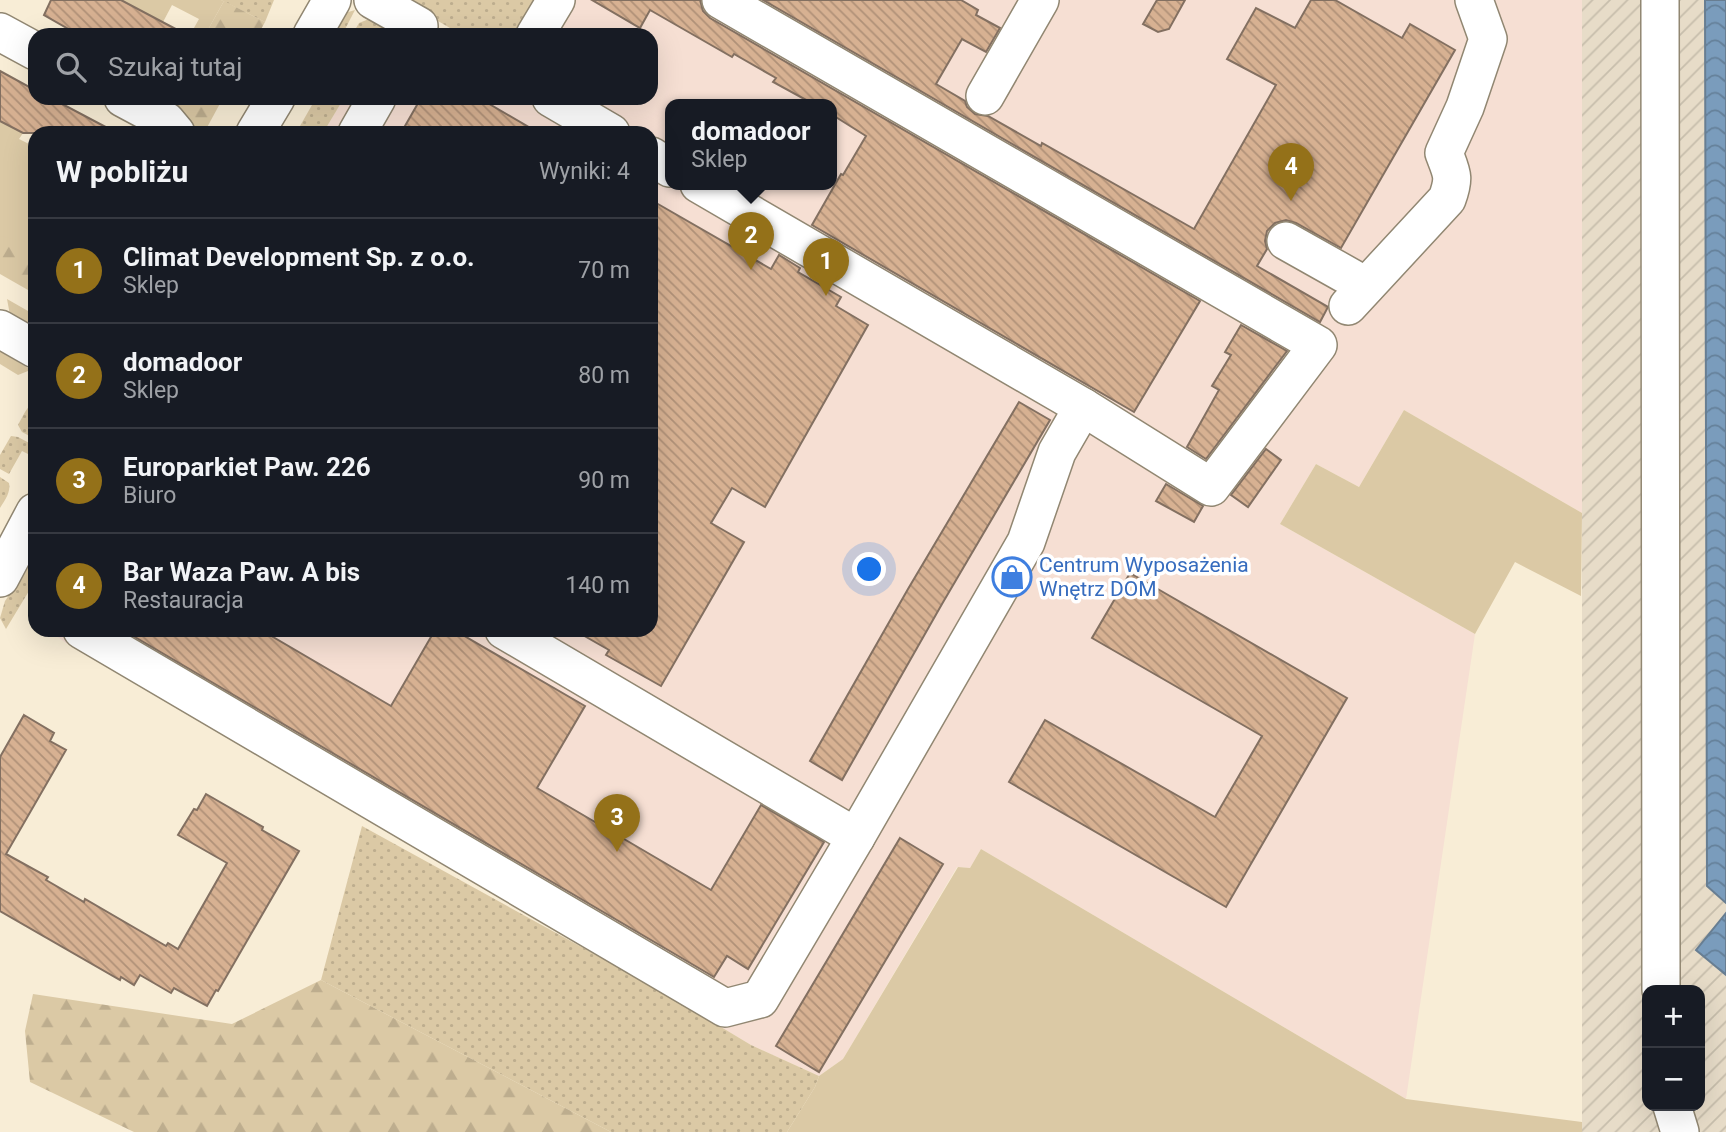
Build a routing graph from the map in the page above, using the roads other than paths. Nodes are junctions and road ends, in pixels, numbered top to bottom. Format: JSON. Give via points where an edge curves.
{"nodes":[{"id":1,"x":332,"y":0,"type":"edge"},
{"id":2,"x":373,"y":0,"type":"edge"},
{"id":3,"x":556,"y":0,"type":"edge"},
{"id":4,"x":721,"y":0,"type":"edge"},
{"id":5,"x":1474,"y":0,"type":"edge"},
{"id":6,"x":1660,"y":0,"type":"edge"},
{"id":7,"x":1038,"y":1,"type":"edge"},
{"id":8,"x":316,"y":28,"type":"edge"},
{"id":9,"x":416,"y":28,"type":"edge"},
{"id":10,"x":539,"y":28,"type":"edge"},
{"id":11,"x":0,"y":32,"type":"edge"},
{"id":12,"x":28,"y":47,"type":"edge"},
{"id":13,"x":985,"y":96,"type":"dead end"},
{"id":14,"x":136,"y":105,"type":"edge"},
{"id":15,"x":272,"y":105,"type":"edge"},
{"id":16,"x":373,"y":105,"type":"edge"},
{"id":17,"x":563,"y":105,"type":"edge"},
{"id":18,"x":170,"y":126,"type":"edge"},
{"id":19,"x":259,"y":126,"type":"edge"},
{"id":20,"x":361,"y":126,"type":"edge"},
{"id":21,"x":599,"y":126,"type":"edge"},
{"id":22,"x":709,"y":190,"type":"edge"},
{"id":23,"x":1286,"y":241,"type":"dead end"},
{"id":24,"x":0,"y":329,"type":"edge"},
{"id":25,"x":28,"y":345,"type":"edge"},
{"id":26,"x":1083,"y":407,"type":"junction"},
{"id":27,"x":28,"y":525,"type":"edge"},
{"id":28,"x":0,"y":578,"type":"edge"},
{"id":29,"x":94,"y":637,"type":"edge"},
{"id":30,"x":516,"y":637,"type":"edge"},
{"id":31,"x":856,"y":837,"type":"junction"},
{"id":32,"x":1661,"y":985,"type":"edge"},
{"id":33,"x":1673,"y":1111,"type":"edge"},
{"id":34,"x":1680,"y":1132,"type":"edge"}],
"edges":[{"from":1,"to":8,"type":"street"},
{"from":2,"to":9,"type":"street"},
{"from":3,"to":10,"type":"street"},
{"from":4,"to":26,"type":"street","via":[[1318,345],[1211,487]]},
{"from":5,"to":23,"type":"street","via":[[1488,39],[1444,153],[1452,174],[1447,199],[1357,296]]},
{"from":6,"to":32,"type":"street"},
{"from":7,"to":13,"type":"street"},
{"from":11,"to":12,"type":"street"},
{"from":14,"to":18,"type":"street"},
{"from":15,"to":19,"type":"street"},
{"from":16,"to":20,"type":"street"},
{"from":17,"to":21,"type":"street"},
{"from":22,"to":26,"type":"street"},
{"from":24,"to":25,"type":"street"},
{"from":26,"to":31,"type":"street","via":[[1057,452],[1026,542]]},
{"from":27,"to":28,"type":"street"},
{"from":29,"to":31,"type":"street","via":[[725,1007],[760,999]]},
{"from":30,"to":31,"type":"street"},
{"from":33,"to":34,"type":"street"}]}
